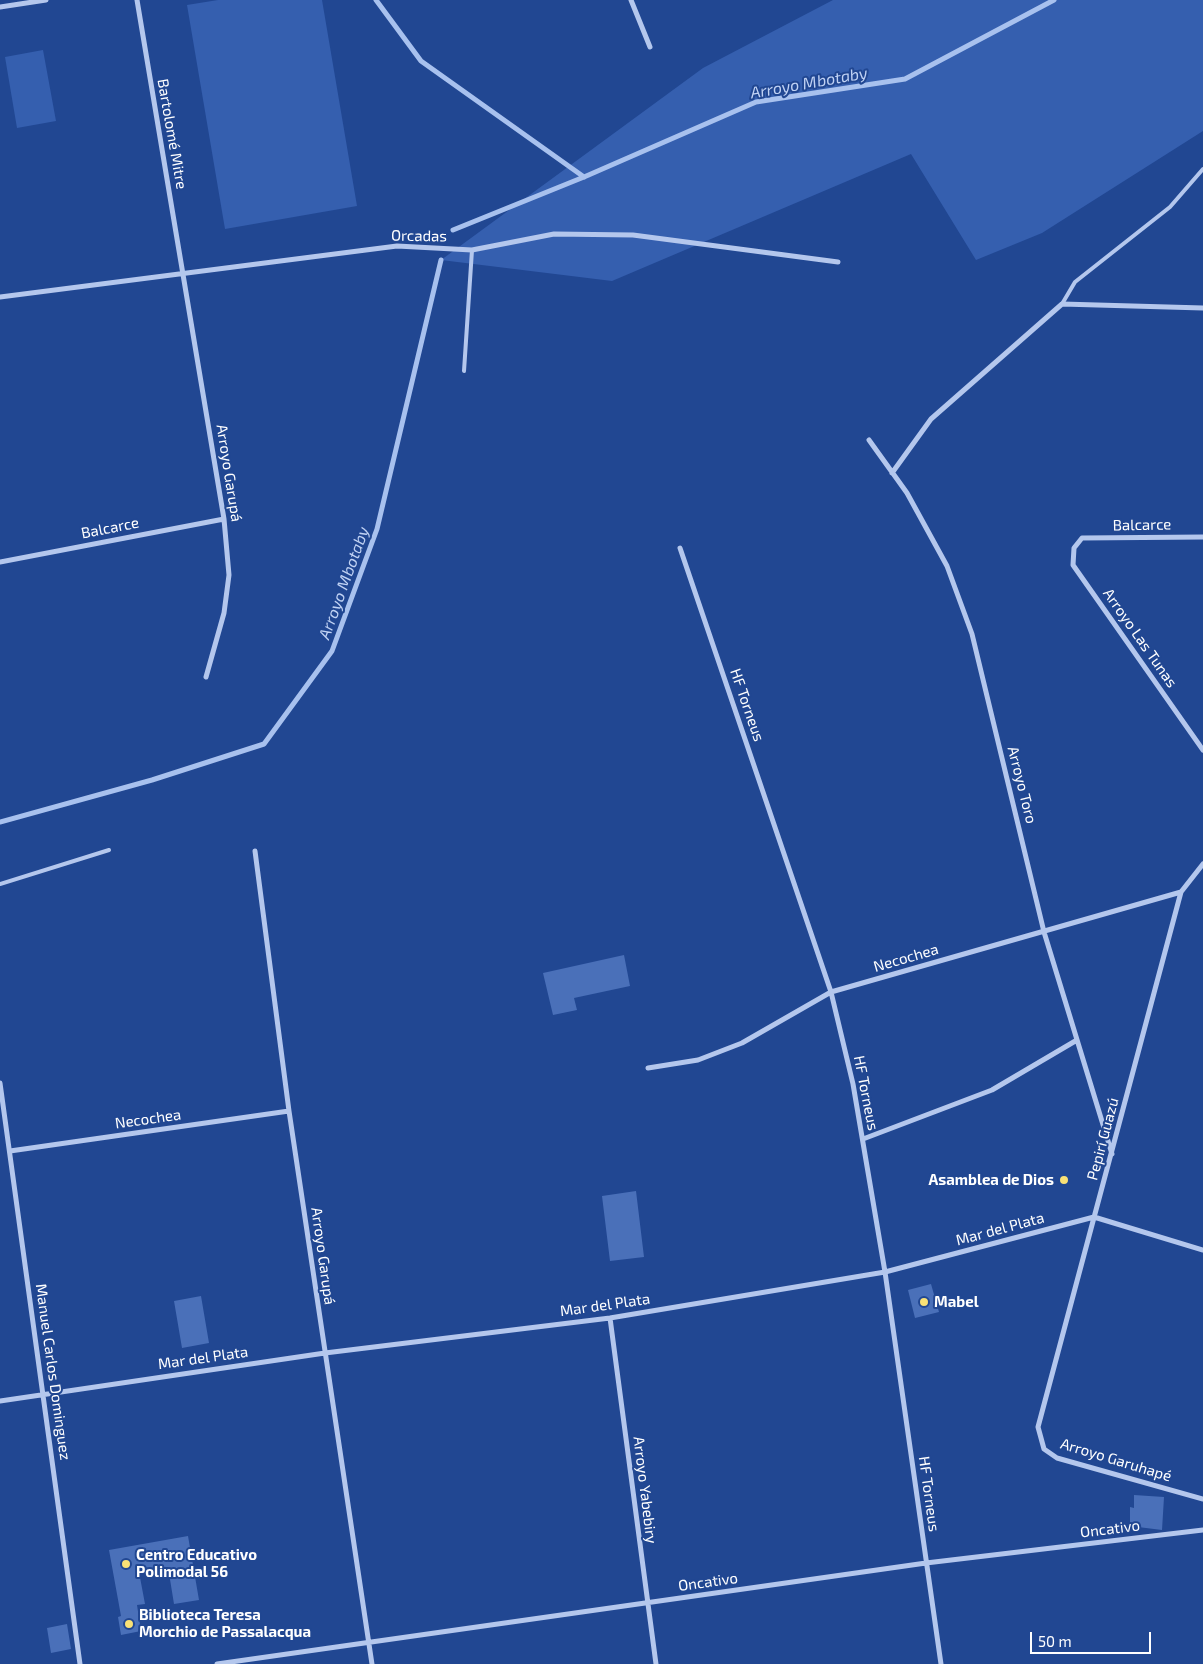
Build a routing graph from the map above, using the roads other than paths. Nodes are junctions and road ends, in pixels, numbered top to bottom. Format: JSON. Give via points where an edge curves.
{"nodes":[{"id":1,"x":46,"y":0,"type":"edge"},
{"id":2,"x":137,"y":0,"type":"edge"},
{"id":3,"x":631,"y":0,"type":"edge"},
{"id":4,"x":0,"y":7,"type":"edge"},
{"id":5,"x":650,"y":47,"type":"dead end"},
{"id":6,"x":1203,"y":169,"type":"edge"},
{"id":7,"x":472,"y":250,"type":"junction"},
{"id":8,"x":838,"y":262,"type":"dead end"},
{"id":9,"x":183,"y":273,"type":"junction"},
{"id":10,"x":0,"y":297,"type":"edge"},
{"id":11,"x":1062,"y":304,"type":"junction"},
{"id":12,"x":1203,"y":308,"type":"edge"},
{"id":13,"x":464,"y":371,"type":"dead end"},
{"id":14,"x":869,"y":440,"type":"dead end"},
{"id":15,"x":892,"y":473,"type":"junction"},
{"id":16,"x":224,"y":518,"type":"junction"},
{"id":17,"x":1203,"y":537,"type":"edge"},
{"id":18,"x":1082,"y":538,"type":"joint"},
{"id":19,"x":680,"y":548,"type":"dead end"},
{"id":20,"x":0,"y":562,"type":"edge"},
{"id":21,"x":206,"y":676,"type":"dead end"},
{"id":22,"x":1203,"y":750,"type":"edge"},
{"id":23,"x":109,"y":850,"type":"dead end"},
{"id":24,"x":255,"y":851,"type":"dead end"},
{"id":25,"x":1203,"y":864,"type":"edge"},
{"id":26,"x":0,"y":884,"type":"edge"},
{"id":27,"x":1181,"y":892,"type":"junction"},
{"id":28,"x":1044,"y":932,"type":"junction"},
{"id":29,"x":831,"y":992,"type":"junction"},
{"id":30,"x":1077,"y":1040,"type":"junction"},
{"id":31,"x":648,"y":1068,"type":"dead end"},
{"id":32,"x":0,"y":1083,"type":"edge"},
{"id":33,"x":289,"y":1111,"type":"junction"},
{"id":34,"x":3,"y":1130,"type":"edge"},
{"id":35,"x":863,"y":1139,"type":"junction"},
{"id":36,"x":10,"y":1151,"type":"junction"},
{"id":37,"x":1112,"y":1154,"type":"junction"},
{"id":38,"x":1094,"y":1217,"type":"junction"},
{"id":39,"x":1203,"y":1250,"type":"edge"},
{"id":40,"x":885,"y":1272,"type":"junction"},
{"id":41,"x":610,"y":1318,"type":"junction"},
{"id":42,"x":325,"y":1353,"type":"junction"},
{"id":43,"x":44,"y":1394,"type":"junction"},
{"id":44,"x":0,"y":1401,"type":"edge"},
{"id":45,"x":1038,"y":1427,"type":"joint"},
{"id":46,"x":1203,"y":1499,"type":"edge"},
{"id":47,"x":1203,"y":1530,"type":"edge"},
{"id":48,"x":926,"y":1563,"type":"junction"},
{"id":49,"x":647,"y":1604,"type":"junction"},
{"id":50,"x":369,"y":1643,"type":"junction"},
{"id":51,"x":80,"y":1664,"type":"edge"},
{"id":52,"x":217,"y":1664,"type":"edge"},
{"id":53,"x":372,"y":1664,"type":"edge"},
{"id":54,"x":656,"y":1664,"type":"edge"},
{"id":55,"x":941,"y":1664,"type":"edge"}],
"edges":[{"from":1,"to":4,"type":"street"},
{"from":2,"to":9,"type":"street","name":"Bartolomé Mitre"},
{"from":3,"to":5,"type":"street"},
{"from":6,"to":11,"type":"lane","via":[[1170,207],[1075,282]]},
{"from":7,"to":8,"type":"street","name":"Orcadas","via":[[554,234],[633,235]]},
{"from":7,"to":9,"type":"street","name":"Orcadas","via":[[397,246]]},
{"from":7,"to":13,"type":"lane"},
{"from":9,"to":10,"type":"street","name":"Orcadas"},
{"from":9,"to":16,"type":"street","name":"Arroyo Garupá"},
{"from":11,"to":12,"type":"street"},
{"from":11,"to":15,"type":"street","via":[[931,420]]},
{"from":14,"to":15,"type":"street","name":"Arroyo Toro"},
{"from":15,"to":28,"type":"street","name":"Arroyo Toro","via":[[907,493],[947,566],[972,634]]},
{"from":16,"to":20,"type":"street","name":"Balcarce"},
{"from":16,"to":21,"type":"street","name":"Arroyo Garupá","via":[[229,575],[224,613]]},
{"from":17,"to":18,"type":"street","name":"Balcarce"},
{"from":18,"to":22,"type":"street","name":"Arroyo Las Tunas","via":[[1074,548],[1073,565]]},
{"from":19,"to":29,"type":"street","name":"HF Torneus"},
{"from":23,"to":26,"type":"lane"},
{"from":24,"to":33,"type":"street","name":"Arroyo Garupá"},
{"from":25,"to":27,"type":"street","name":"Pepirí Guazú"},
{"from":27,"to":28,"type":"street","name":"Necochea"},
{"from":27,"to":37,"type":"street","name":"Pepirí Guazú"},
{"from":28,"to":29,"type":"street","name":"Necochea"},
{"from":28,"to":30,"type":"street","name":"Arroyo Toro"},
{"from":29,"to":31,"type":"street","name":"Necochea","via":[[742,1043],[698,1060]]},
{"from":29,"to":35,"type":"street","name":"HF Torneus"},
{"from":30,"to":35,"type":"street","via":[[992,1090]]},
{"from":30,"to":37,"type":"street","name":"Arroyo Toro"},
{"from":32,"to":34,"type":"street","name":"Manuel Carlos Dominguez"},
{"from":33,"to":36,"type":"street","name":"Necochea"},
{"from":33,"to":42,"type":"street","name":"Arroyo Garupá"},
{"from":34,"to":36,"type":"street","name":"Manuel Carlos Dominguez"},
{"from":35,"to":40,"type":"street","name":"HF Torneus"},
{"from":36,"to":43,"type":"street","name":"Manuel Carlos Dominguez"},
{"from":37,"to":38,"type":"street","name":"Pepirí Guazú"},
{"from":38,"to":39,"type":"street"},
{"from":38,"to":40,"type":"street","name":"Mar del Plata"},
{"from":38,"to":45,"type":"street","name":"Pepirí Guazú"},
{"from":40,"to":41,"type":"street","name":"Mar del Plata"},
{"from":40,"to":48,"type":"street","name":"HF Torneus"},
{"from":41,"to":42,"type":"street","name":"Mar del Plata"},
{"from":41,"to":49,"type":"street","name":"Arroyo Yabebiry"},
{"from":42,"to":43,"type":"street","name":"Mar del Plata"},
{"from":42,"to":50,"type":"street","name":"Arroyo Garupá"},
{"from":43,"to":44,"type":"street","name":"Mar del Plata"},
{"from":43,"to":51,"type":"street","name":"Manuel Carlos Dominguez"},
{"from":45,"to":46,"type":"street","name":"Arroyo Garuhapé","via":[[1044,1449],[1057,1458]]},
{"from":47,"to":48,"type":"street","name":"Oncativo"},
{"from":48,"to":49,"type":"street","name":"Oncativo"},
{"from":48,"to":55,"type":"street","name":"HF Torneus"},
{"from":49,"to":50,"type":"street","name":"Oncativo"},
{"from":49,"to":54,"type":"street","name":"Arroyo Yabebiry"},
{"from":50,"to":52,"type":"street","name":"Oncativo"},
{"from":50,"to":53,"type":"street","name":"Arroyo Garupá"}]}
